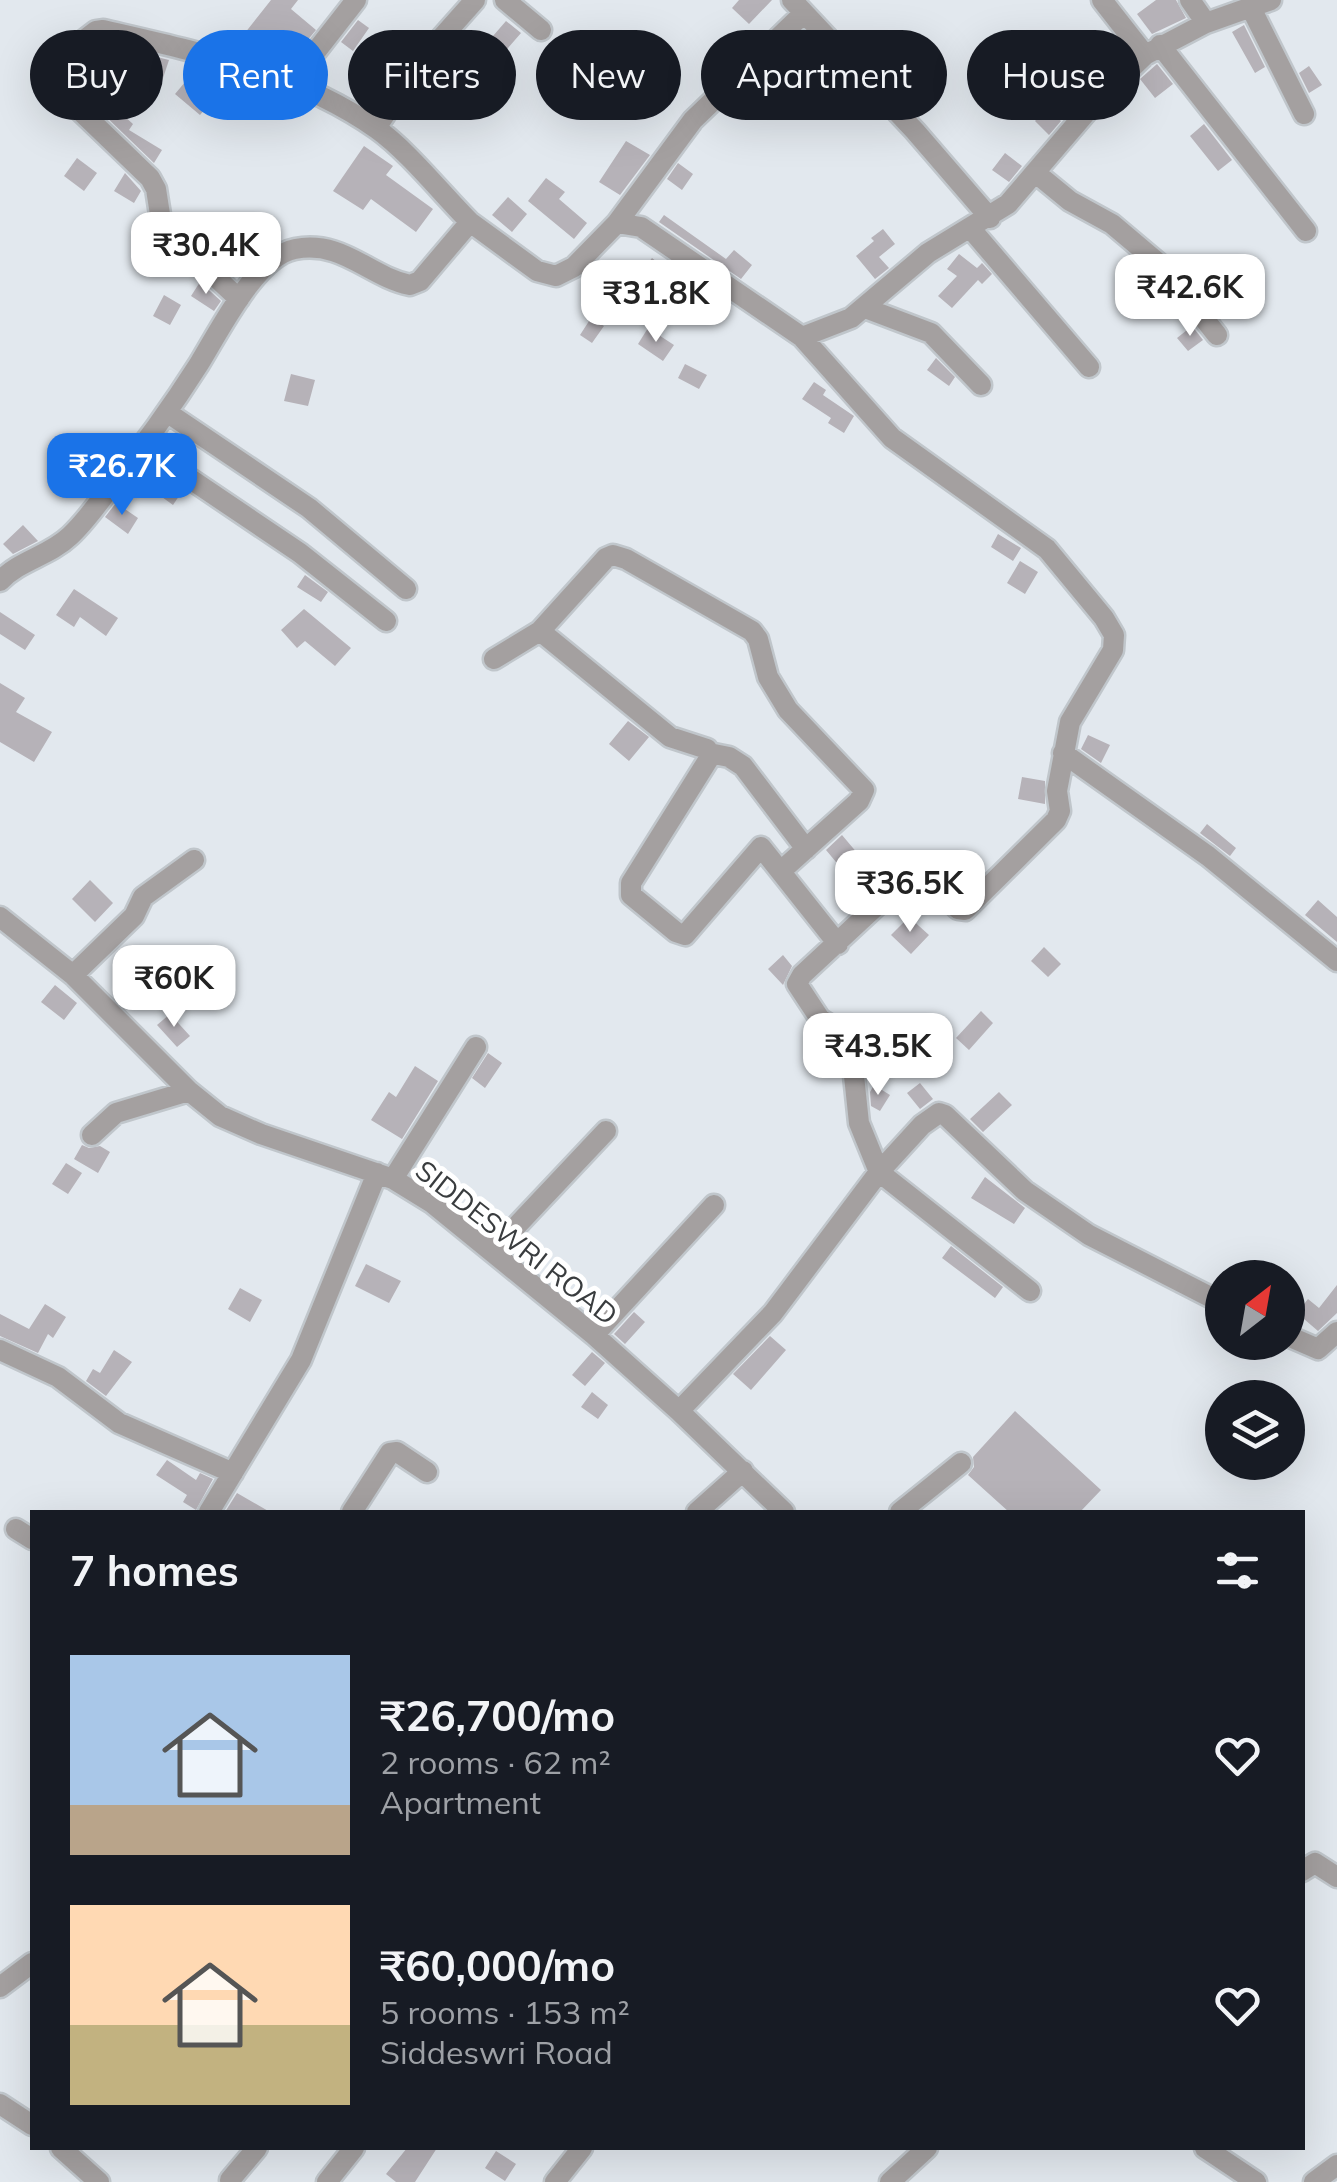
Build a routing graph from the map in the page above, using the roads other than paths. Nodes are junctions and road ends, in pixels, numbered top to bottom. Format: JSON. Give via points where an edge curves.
{"nodes":[{"id":1,"x":356,"y":0,"type":"edge"},
{"id":2,"x":475,"y":0,"type":"edge"},
{"id":3,"x":505,"y":0,"type":"edge"},
{"id":4,"x":1102,"y":0,"type":"edge"},
{"id":5,"x":1190,"y":0,"type":"edge"},
{"id":6,"x":1261,"y":4,"type":"edge"},
{"id":7,"x":798,"y":7,"type":"edge"},
{"id":8,"x":1206,"y":23,"type":"junction"},
{"id":9,"x":541,"y":30,"type":"dead end"},
{"id":10,"x":328,"y":36,"type":"edge"},
{"id":11,"x":183,"y":49,"type":"edge"},
{"id":12,"x":1152,"y":50,"type":"junction"},
{"id":13,"x":328,"y":102,"type":"edge"},
{"id":14,"x":1304,"y":114,"type":"dead end"},
{"id":15,"x":376,"y":128,"type":"junction"},
{"id":16,"x":1036,"y":174,"type":"junction"},
{"id":17,"x":990,"y":218,"type":"junction"},
{"id":18,"x":470,"y":222,"type":"junction"},
{"id":19,"x":617,"y":224,"type":"junction"},
{"id":20,"x":971,"y":230,"type":"junction"},
{"id":21,"x":1306,"y":231,"type":"dead end"},
{"id":22,"x":239,"y":300,"type":"junction"},
{"id":23,"x":865,"y":308,"type":"junction"},
{"id":24,"x":1217,"y":335,"type":"dead end"},
{"id":25,"x":802,"y":337,"type":"junction"},
{"id":26,"x":1089,"y":368,"type":"dead end"},
{"id":27,"x":981,"y":385,"type":"dead end"},
{"id":28,"x":168,"y":413,"type":"junction"},
{"id":29,"x":143,"y":446,"type":"junction"},
{"id":30,"x":5,"y":566,"type":"edge"},
{"id":31,"x":406,"y":589,"type":"dead end"},
{"id":32,"x":386,"y":620,"type":"dead end"},
{"id":33,"x":540,"y":632,"type":"junction"},
{"id":34,"x":494,"y":659,"type":"dead end"},
{"id":35,"x":710,"y":753,"type":"junction"},
{"id":36,"x":1063,"y":753,"type":"junction"},
{"id":37,"x":806,"y":849,"type":"junction"},
{"id":38,"x":194,"y":860,"type":"dead end"},
{"id":39,"x":781,"y":871,"type":"junction"},
{"id":40,"x":0,"y":917,"type":"edge"},
{"id":41,"x":838,"y":944,"type":"junction"},
{"id":42,"x":1337,"y":961,"type":"edge"},
{"id":43,"x":73,"y":975,"type":"junction"},
{"id":44,"x":476,"y":1048,"type":"dead end"},
{"id":45,"x":188,"y":1091,"type":"junction"},
{"id":46,"x":606,"y":1130,"type":"dead end"},
{"id":47,"x":92,"y":1135,"type":"dead end"},
{"id":48,"x":879,"y":1172,"type":"junction"},
{"id":49,"x":385,"y":1176,"type":"junction"},
{"id":50,"x":714,"y":1205,"type":"dead end"},
{"id":51,"x":492,"y":1252,"type":"junction"},
{"id":52,"x":1030,"y":1291,"type":"dead end"},
{"id":53,"x":1205,"y":1294,"type":"edge"},
{"id":54,"x":1337,"y":1332,"type":"edge"},
{"id":55,"x":594,"y":1335,"type":"junction"},
{"id":56,"x":1305,"y":1343,"type":"edge"},
{"id":57,"x":0,"y":1350,"type":"edge"},
{"id":58,"x":679,"y":1410,"type":"junction"},
{"id":59,"x":961,"y":1463,"type":"dead end"},
{"id":60,"x":743,"y":1471,"type":"junction"},
{"id":61,"x":427,"y":1472,"type":"dead end"},
{"id":62,"x":233,"y":1474,"type":"junction"},
{"id":63,"x":212,"y":1510,"type":"edge"},
{"id":64,"x":353,"y":1510,"type":"edge"},
{"id":65,"x":700,"y":1510,"type":"edge"},
{"id":66,"x":782,"y":1510,"type":"edge"},
{"id":67,"x":902,"y":1510,"type":"edge"},
{"id":68,"x":1305,"y":1869,"type":"edge"},
{"id":69,"x":1337,"y":1878,"type":"edge"},
{"id":70,"x":30,"y":1964,"type":"edge"},
{"id":71,"x":0,"y":1986,"type":"edge"},
{"id":72,"x":0,"y":2104,"type":"edge"},
{"id":73,"x":30,"y":2124,"type":"edge"},
{"id":74,"x":63,"y":2150,"type":"edge"},
{"id":75,"x":255,"y":2150,"type":"edge"},
{"id":76,"x":352,"y":2150,"type":"edge"},
{"id":77,"x":580,"y":2150,"type":"edge"},
{"id":78,"x":1208,"y":2150,"type":"edge"},
{"id":79,"x":916,"y":2151,"type":"edge"},
{"id":80,"x":1337,"y":2165,"type":"edge"},
{"id":81,"x":230,"y":2181,"type":"edge"},
{"id":82,"x":99,"y":2182,"type":"edge"},
{"id":83,"x":327,"y":2182,"type":"edge"},
{"id":84,"x":555,"y":2182,"type":"edge"},
{"id":85,"x":890,"y":2182,"type":"edge"},
{"id":86,"x":1256,"y":2182,"type":"edge"},
{"id":87,"x":1314,"y":2182,"type":"edge"}],
"edges":[{"from":1,"to":10,"type":"street"},
{"from":2,"to":15,"type":"street","via":[[419,62]]},
{"from":3,"to":9,"type":"street"},
{"from":4,"to":12,"type":"street"},
{"from":5,"to":8,"type":"street"},
{"from":6,"to":8,"type":"street"},
{"from":6,"to":14,"type":"street"},
{"from":7,"to":17,"type":"street"},
{"from":7,"to":19,"type":"street","via":[[694,120]]},
{"from":8,"to":12,"type":"street"},
{"from":11,"to":22,"type":"street","via":[[96,31],[43,75],[150,178],[162,227]]},
{"from":12,"to":16,"type":"street","via":[[1090,108]]},
{"from":12,"to":21,"type":"street"},
{"from":13,"to":15,"type":"street"},
{"from":15,"to":18,"type":"street"},
{"from":16,"to":17,"type":"street"},
{"from":16,"to":24,"type":"street","via":[[1150,256]]},
{"from":17,"to":20,"type":"street"},
{"from":18,"to":19,"type":"street","via":[[537,271],[556,276]]},
{"from":18,"to":22,"type":"street","via":[[420,281],[410,284],[346,254],[296,248],[270,260]]},
{"from":19,"to":25,"type":"street","via":[[641,227]]},
{"from":20,"to":23,"type":"street","via":[[928,253]]},
{"from":20,"to":26,"type":"street"},
{"from":22,"to":28,"type":"street"},
{"from":23,"to":25,"type":"street"},
{"from":23,"to":27,"type":"street","via":[[931,333]]},
{"from":25,"to":36,"type":"street","via":[[892,438],[1047,549],[1104,618],[1114,635],[1113,650],[1074,714]]},
{"from":28,"to":29,"type":"street"},
{"from":28,"to":31,"type":"street","via":[[309,508]]},
{"from":29,"to":30,"type":"street","via":[[69,537]]},
{"from":29,"to":32,"type":"street"},
{"from":33,"to":34,"type":"street"},
{"from":33,"to":35,"type":"street","via":[[670,737]]},
{"from":33,"to":37,"type":"street","via":[[613,556],[752,631],[788,710],[864,790]]},
{"from":35,"to":37,"type":"street","via":[[743,766]]},
{"from":35,"to":39,"type":"street","via":[[631,882],[631,895],[685,935],[758,848]]},
{"from":36,"to":41,"type":"street","via":[[1059,815],[969,907],[958,909],[916,871]]},
{"from":36,"to":42,"type":"street","via":[[1208,856]]},
{"from":37,"to":39,"type":"street"},
{"from":38,"to":43,"type":"street","via":[[143,898],[134,916]]},
{"from":39,"to":41,"type":"street"},
{"from":40,"to":43,"type":"street","name":"SIDDESWRI ROAD"},
{"from":41,"to":48,"type":"street","via":[[797,984],[820,1019],[850,1038],[858,1123]]},
{"from":43,"to":45,"type":"street","name":"SIDDESWRI ROAD"},
{"from":44,"to":49,"type":"street"},
{"from":45,"to":47,"type":"street","via":[[116,1113]]},
{"from":45,"to":49,"type":"street","name":"SIDDESWRI ROAD","via":[[240,1126]]},
{"from":46,"to":51,"type":"street"},
{"from":48,"to":52,"type":"street"},
{"from":48,"to":53,"type":"street","via":[[932,1116],[945,1116],[1057,1213]]},
{"from":48,"to":58,"type":"street","via":[[773,1313]]},
{"from":49,"to":51,"type":"street","name":"SIDDESWRI ROAD","via":[[432,1203]]},
{"from":49,"to":62,"type":"street","via":[[301,1360]]},
{"from":50,"to":55,"type":"street"},
{"from":51,"to":55,"type":"street","name":"SIDDESWRI ROAD"},
{"from":54,"to":56,"type":"street","via":[[1318,1349]]},
{"from":55,"to":58,"type":"street","name":"SIDDESWRI ROAD"},
{"from":57,"to":62,"type":"street","via":[[58,1378],[119,1423]]},
{"from":58,"to":60,"type":"street","name":"SIDDESWRI ROAD"},
{"from":59,"to":67,"type":"street"},
{"from":60,"to":65,"type":"street"},
{"from":60,"to":66,"type":"street","name":"SIDDESWRI ROAD"},
{"from":61,"to":64,"type":"street","via":[[393,1452]]},
{"from":62,"to":63,"type":"street"},
{"from":68,"to":69,"type":"street","via":[[1316,1863]]},
{"from":70,"to":71,"type":"street"},
{"from":72,"to":73,"type":"street"},
{"from":74,"to":82,"type":"street"},
{"from":75,"to":81,"type":"street"},
{"from":76,"to":83,"type":"street"},
{"from":77,"to":84,"type":"street"},
{"from":78,"to":86,"type":"street"},
{"from":79,"to":85,"type":"street"},
{"from":80,"to":87,"type":"street"}]}
